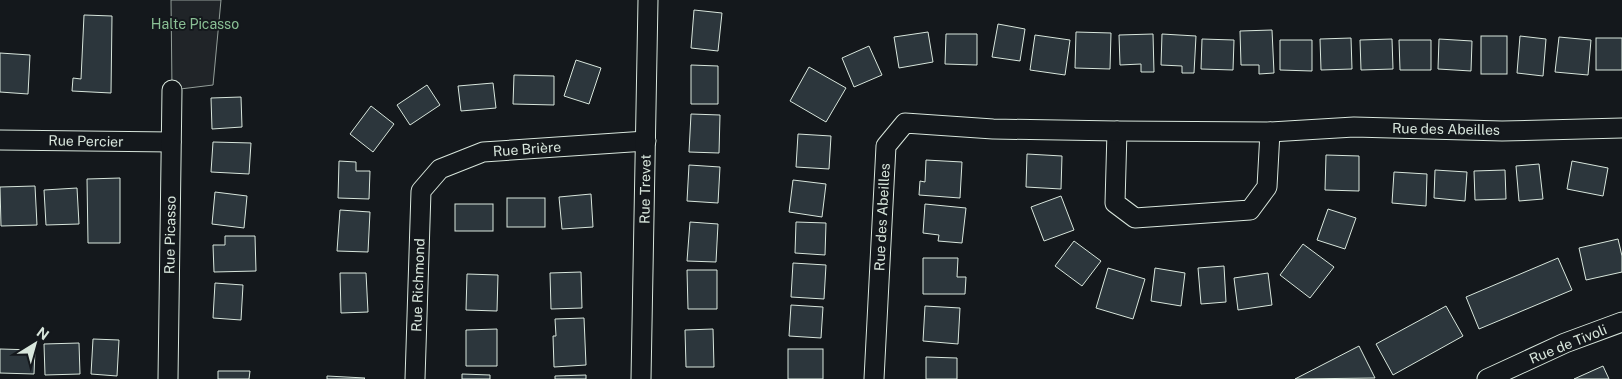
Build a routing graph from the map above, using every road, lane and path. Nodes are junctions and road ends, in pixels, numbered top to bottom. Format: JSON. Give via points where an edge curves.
{"nodes":[{"id":1,"x":648,"y":0,"type":"edge"},
{"id":2,"x":172,"y":90,"type":"dead end"},
{"id":3,"x":1622,"y":128,"type":"edge"},
{"id":4,"x":1117,"y":131,"type":"junction"},
{"id":5,"x":1270,"y":132,"type":"junction"},
{"id":6,"x":0,"y":140,"type":"edge"},
{"id":7,"x":646,"y":141,"type":"junction"},
{"id":8,"x":171,"y":142,"type":"junction"},
{"id":9,"x":421,"y":191,"type":"joint"},
{"id":10,"x":1622,"y":322,"type":"edge"},
{"id":11,"x":168,"y":379,"type":"edge"},
{"id":12,"x":416,"y":379,"type":"edge"},
{"id":13,"x":641,"y":379,"type":"edge"},
{"id":14,"x":874,"y":379,"type":"edge"},
{"id":15,"x":1487,"y":379,"type":"edge"}],
"edges":[{"from":1,"to":7,"type":"street","name":"Rue Trevet"},
{"from":2,"to":8,"type":"street","name":"Rue Picasso"},
{"from":3,"to":5,"type":"street","name":"Rue des Abeilles","via":[[1502,131],[1354,127]]},
{"from":4,"to":5,"type":"street","name":"Rue des Abeilles"},
{"from":4,"to":5,"type":"street","via":[[1115,202],[1135,218],[1250,210],[1267,187]]},
{"from":4,"to":14,"type":"street","name":"Rue des Abeilles","via":[[993,129],[905,123],[886,146]]},
{"from":6,"to":8,"type":"street","name":"Rue Percier"},
{"from":7,"to":9,"type":"street","name":"Rue Brière","via":[[483,152],[440,169]]},
{"from":7,"to":13,"type":"street","name":"Rue Trevet"},
{"from":8,"to":11,"type":"street","name":"Rue Picasso"},
{"from":9,"to":12,"type":"street","name":"Rue Richmond"},
{"from":10,"to":15,"type":"street","name":"Rue de Tivoli","via":[[1565,343]]}]}
